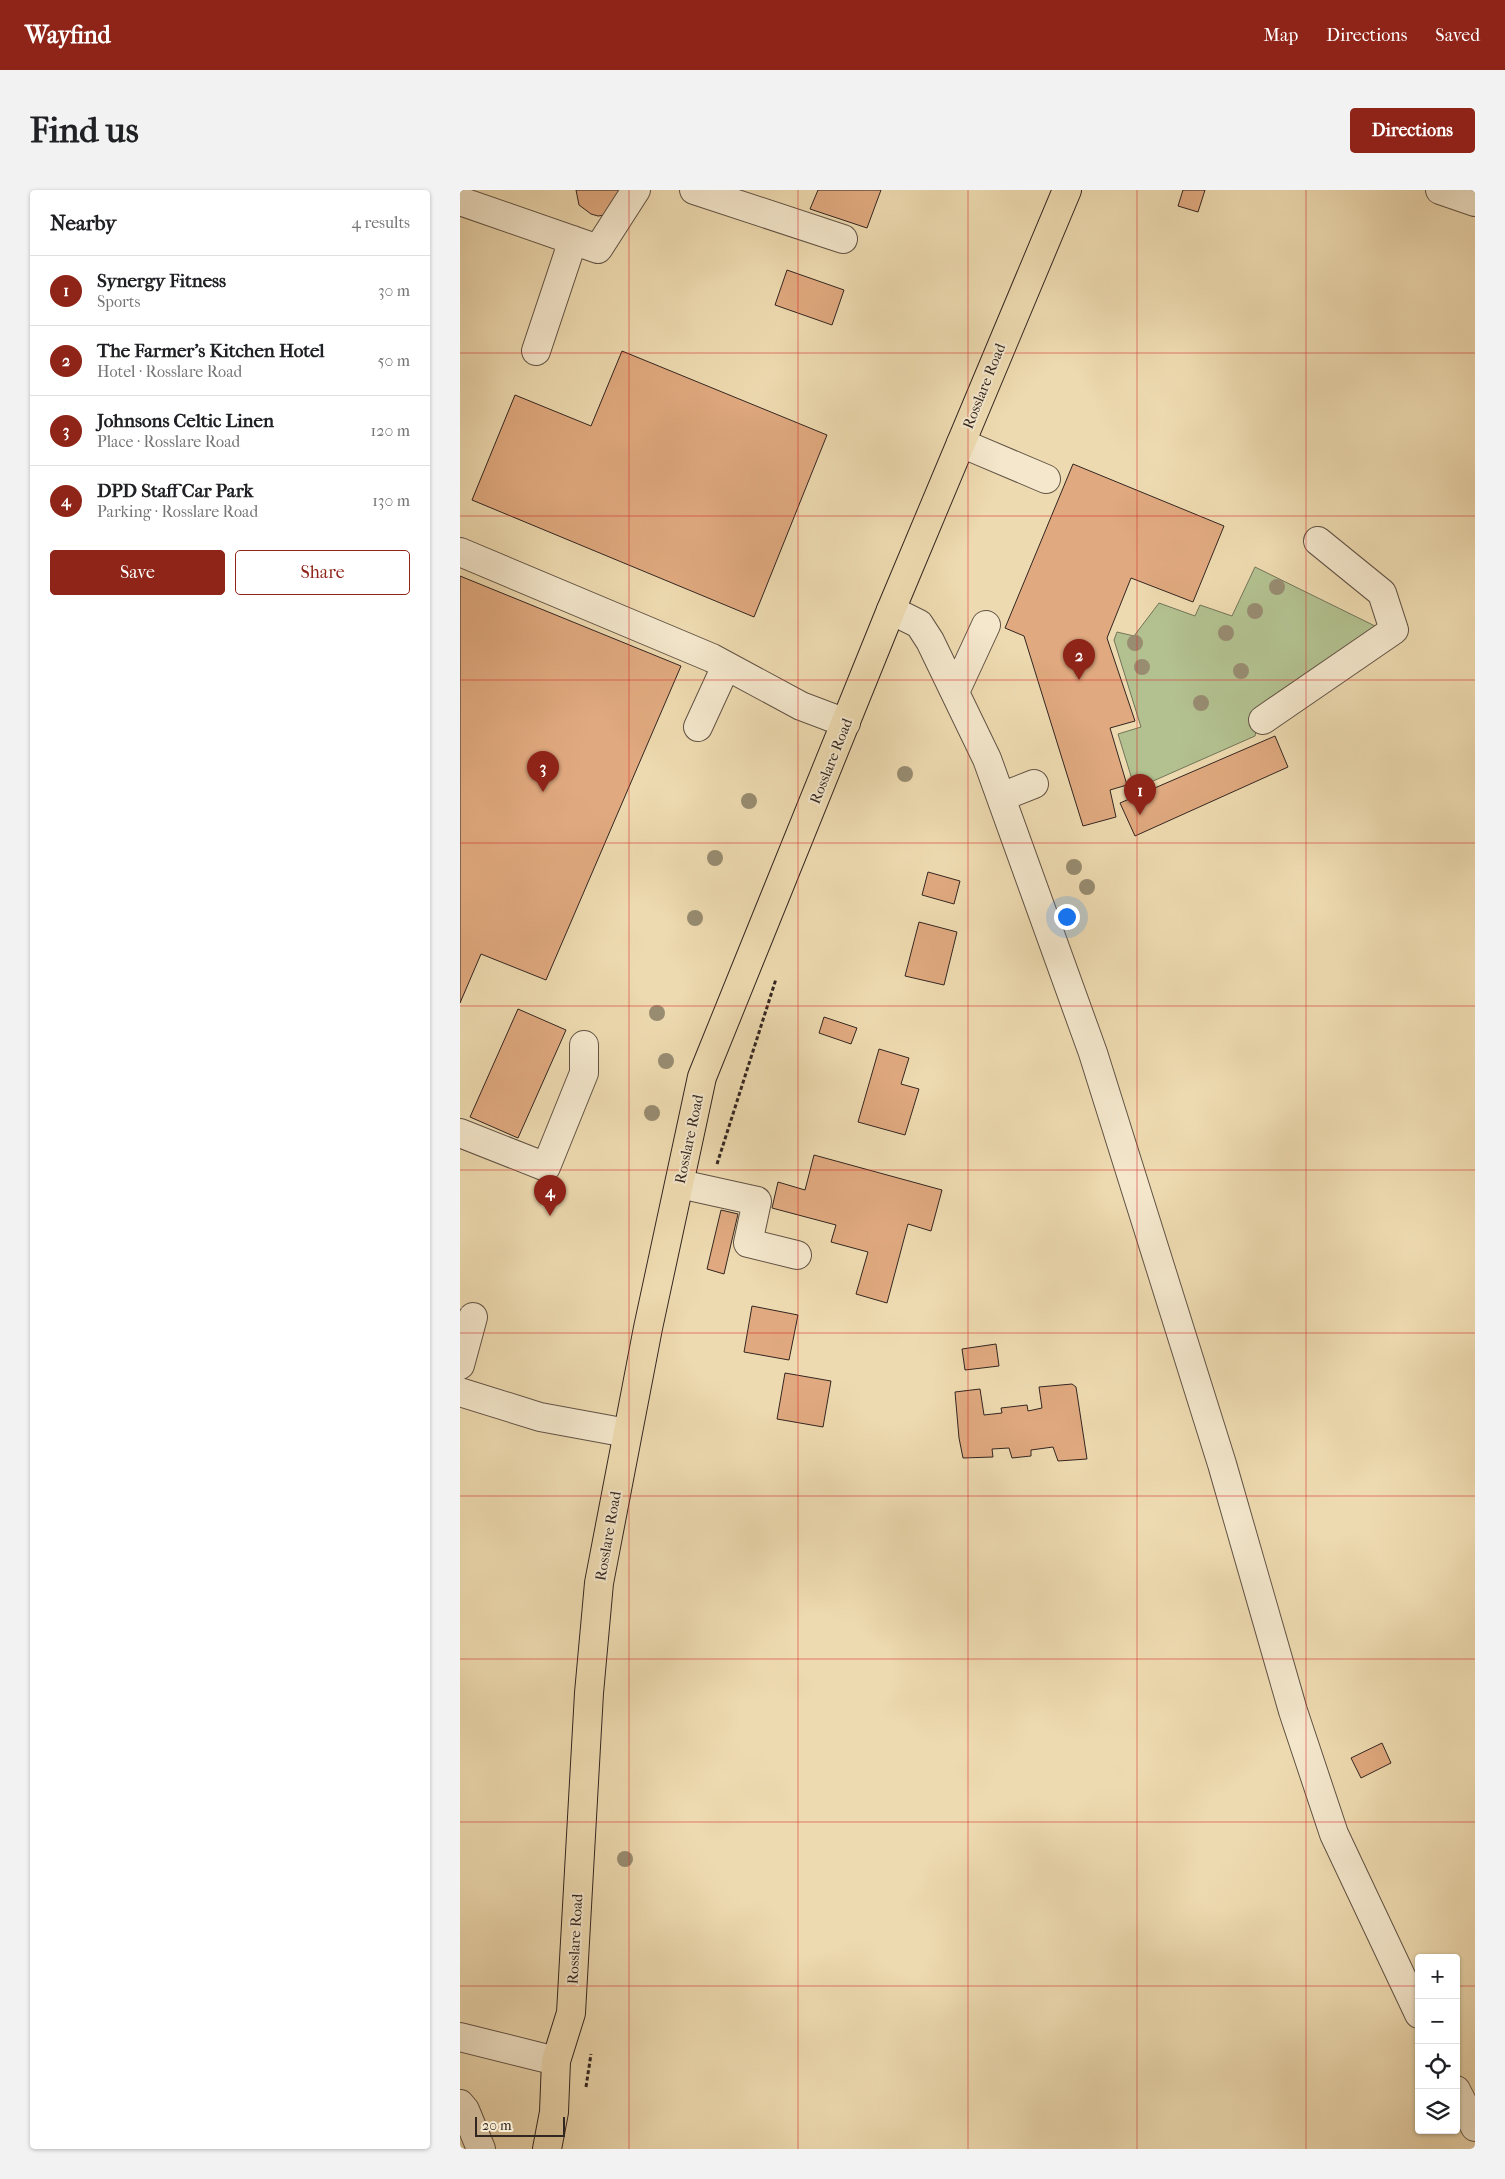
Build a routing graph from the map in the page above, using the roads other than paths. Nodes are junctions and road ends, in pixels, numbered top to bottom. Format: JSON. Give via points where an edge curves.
{"nodes":[{"id":1,"x":636,"y":190,"type":"edge"},
{"id":2,"x":694,"y":190,"type":"edge"},
{"id":3,"x":1067,"y":190,"type":"edge"},
{"id":4,"x":1440,"y":190,"type":"edge"},
{"id":5,"x":460,"y":202,"type":"edge"},
{"id":6,"x":1475,"y":202,"type":"edge"},
{"id":7,"x":843,"y":239,"type":"dead end"},
{"id":8,"x":573,"y":240,"type":"junction"},
{"id":9,"x":536,"y":351,"type":"dead end"},
{"id":10,"x":961,"y":442,"type":"junction"},
{"id":11,"x":1046,"y":479,"type":"dead end"},
{"id":12,"x":1318,"y":541,"type":"dead end"},
{"id":13,"x":460,"y":552,"type":"edge"},
{"id":14,"x":891,"y":610,"type":"junction"},
{"id":15,"x":986,"y":625,"type":"dead end"},
{"id":16,"x":726,"y":666,"type":"junction"},
{"id":17,"x":955,"y":692,"type":"junction"},
{"id":18,"x":1263,"y":720,"type":"dead end"},
{"id":19,"x":846,"y":723,"type":"junction"},
{"id":20,"x":698,"y":727,"type":"dead end"},
{"id":21,"x":1034,"y":784,"type":"dead end"},
{"id":22,"x":1001,"y":797,"type":"junction"},
{"id":23,"x":584,"y":1045,"type":"dead end"},
{"id":24,"x":460,"y":1133,"type":"edge"},
{"id":25,"x":680,"y":1184,"type":"junction"},
{"id":26,"x":797,"y":1255,"type":"dead end"},
{"id":27,"x":473,"y":1317,"type":"dead end"},
{"id":28,"x":460,"y":1365,"type":"edge"},
{"id":29,"x":460,"y":1392,"type":"edge"},
{"id":30,"x":627,"y":1433,"type":"junction"},
{"id":31,"x":1415,"y":2006,"type":"edge"},
{"id":32,"x":460,"y":2037,"type":"edge"},
{"id":33,"x":556,"y":2061,"type":"junction"},
{"id":34,"x":1460,"y":2098,"type":"edge"},
{"id":35,"x":460,"y":2104,"type":"edge"},
{"id":36,"x":1475,"y":2127,"type":"edge"},
{"id":37,"x":481,"y":2149,"type":"edge"},
{"id":38,"x":547,"y":2149,"type":"edge"}],
"edges":[{"from":1,"to":8,"type":"street","via":[[598,249]]},
{"from":2,"to":7,"type":"street"},
{"from":3,"to":10,"type":"main road","name":"Rosslare Road"},
{"from":4,"to":6,"type":"street"},
{"from":5,"to":8,"type":"street"},
{"from":8,"to":9,"type":"street"},
{"from":10,"to":11,"type":"street"},
{"from":10,"to":14,"type":"main road","name":"Rosslare Road"},
{"from":12,"to":18,"type":"street","via":[[1382,593],[1394,630]]},
{"from":13,"to":16,"type":"street"},
{"from":14,"to":17,"type":"street","via":[[919,624]]},
{"from":14,"to":19,"type":"main road","name":"Rosslare Road"},
{"from":15,"to":17,"type":"street"},
{"from":16,"to":19,"type":"street","via":[[801,706]]},
{"from":16,"to":20,"type":"street"},
{"from":17,"to":22,"type":"street"},
{"from":19,"to":25,"type":"main road","name":"Rosslare Road","via":[[702,1077]]},
{"from":21,"to":22,"type":"street"},
{"from":22,"to":31,"type":"street","via":[[1096,1062],[1222,1464],[1293,1711],[1334,1834]]},
{"from":23,"to":24,"type":"street","via":[[584,1072],[546,1167]]},
{"from":25,"to":26,"type":"street","via":[[757,1201],[748,1243]]},
{"from":25,"to":30,"type":"main road","name":"Rosslare Road"},
{"from":27,"to":28,"type":"street"},
{"from":29,"to":30,"type":"street","via":[[540,1417]]},
{"from":30,"to":33,"type":"main road","name":"Rosslare Road","via":[[599,1583],[589,1693],[571,2013]]},
{"from":32,"to":33,"type":"street"},
{"from":33,"to":38,"type":"main road","name":"Rosslare Road","via":[[554,2112]]},
{"from":34,"to":36,"type":"street"},
{"from":35,"to":37,"type":"street"}]}
